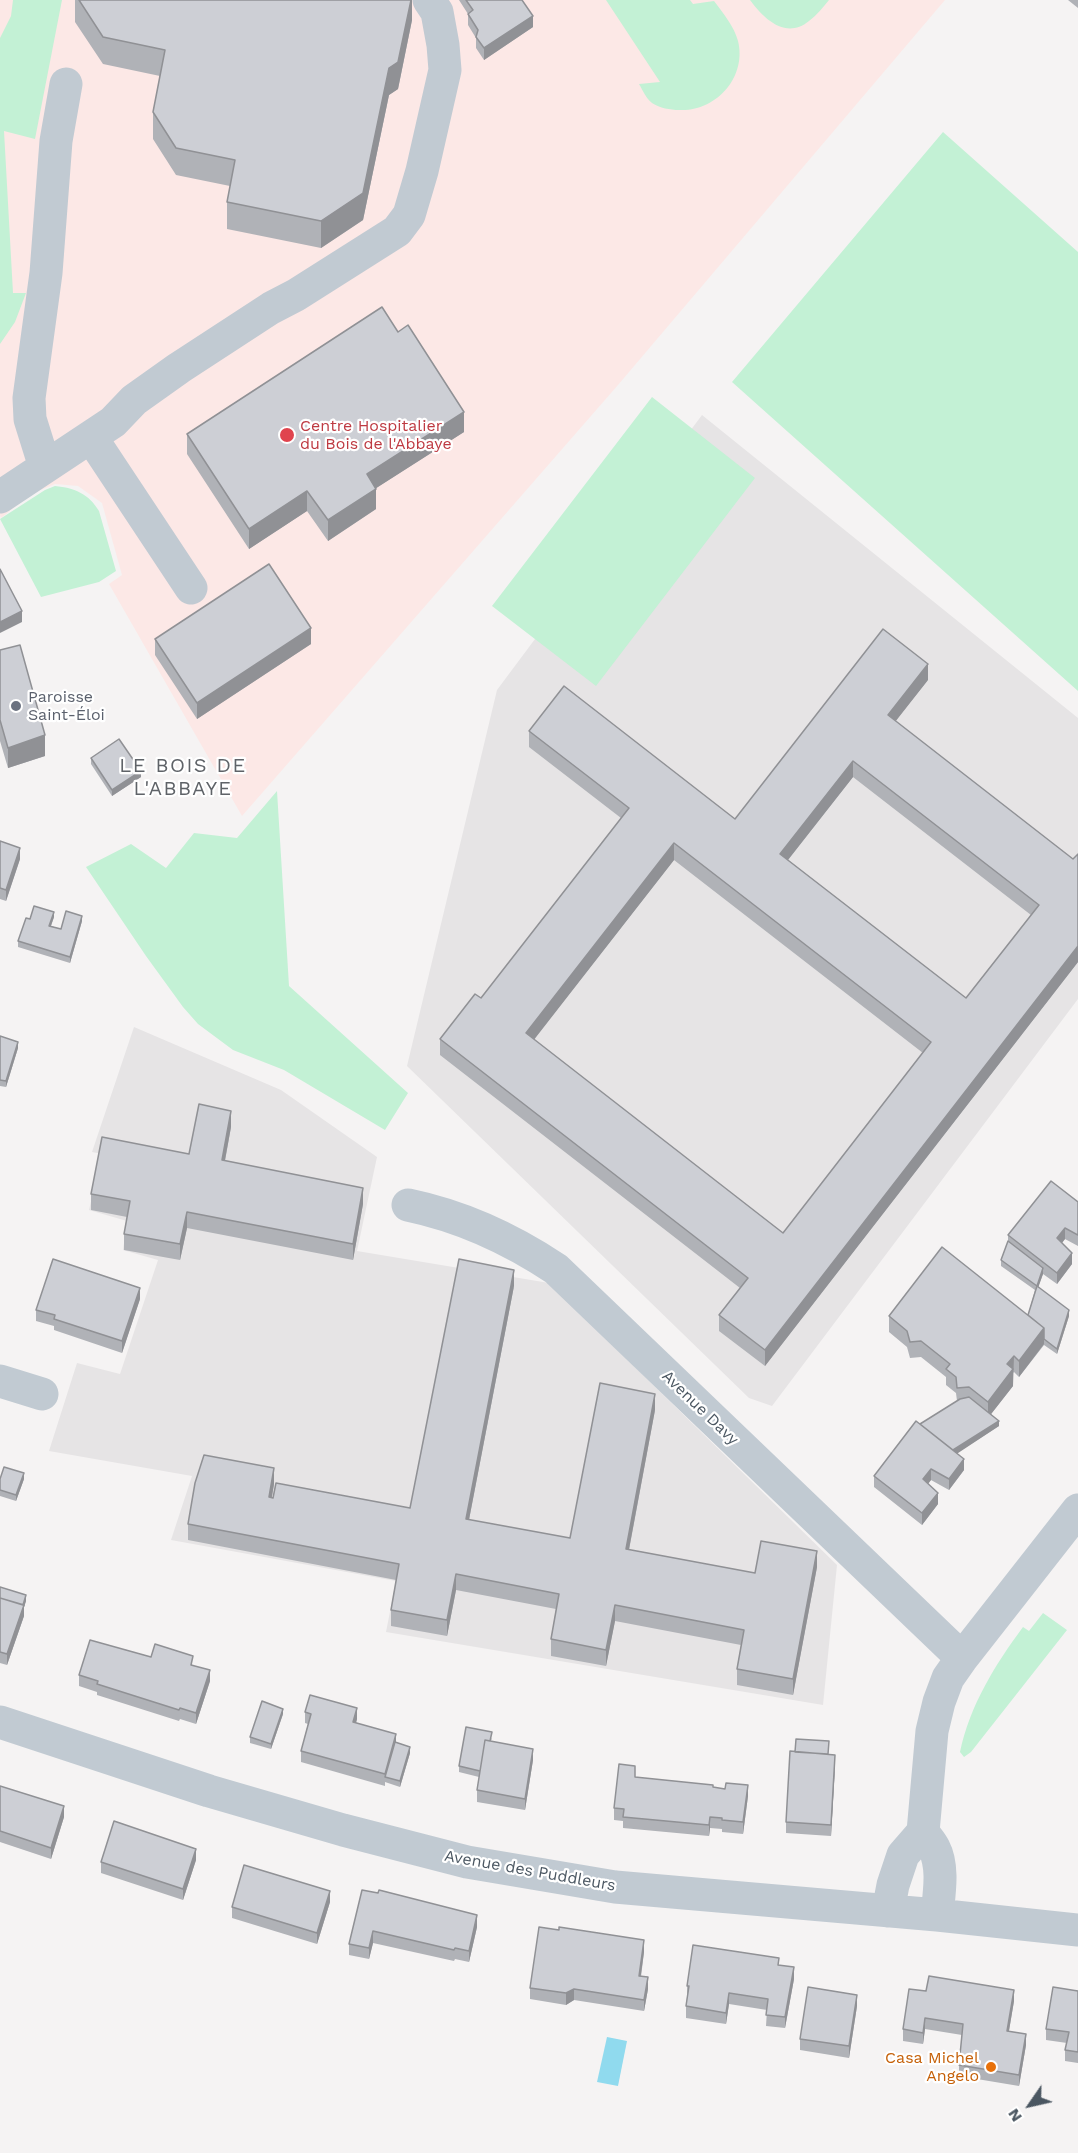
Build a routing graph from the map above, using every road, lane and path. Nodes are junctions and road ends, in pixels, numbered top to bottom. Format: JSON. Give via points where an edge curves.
{"nodes":[{"id":1,"x":429,"y":0,"type":"edge"},
{"id":2,"x":66,"y":84,"type":"dead end"},
{"id":3,"x":91,"y":437,"type":"junction"},
{"id":4,"x":45,"y":467,"type":"junction"},
{"id":5,"x":0,"y":497,"type":"edge"},
{"id":6,"x":190,"y":588,"type":"dead end"},
{"id":7,"x":408,"y":1205,"type":"dead end"},
{"id":8,"x":0,"y":1381,"type":"edge"},
{"id":9,"x":42,"y":1394,"type":"dead end"},
{"id":10,"x":1078,"y":1510,"type":"edge"},
{"id":11,"x":962,"y":1658,"type":"junction"},
{"id":12,"x":0,"y":1722,"type":"edge"},
{"id":13,"x":923,"y":1832,"type":"junction"},
{"id":14,"x":888,"y":1911,"type":"junction"},
{"id":15,"x":937,"y":1915,"type":"junction"},
{"id":16,"x":1078,"y":1930,"type":"edge"}],
"edges":[{"from":1,"to":3,"type":"street","via":[[437,12],[445,70],[416,193],[409,215],[397,231],[178,368]]},
{"from":2,"to":4,"type":"street","via":[[56,141],[47,262],[29,398],[30,418]]},
{"from":3,"to":4,"type":"street"},
{"from":3,"to":6,"type":"street"},
{"from":4,"to":5,"type":"street"},
{"from":7,"to":11,"type":"street","name":"Avenue Davy","via":[[470,1223],[531,1252],[556,1269]]},
{"from":8,"to":9,"type":"street"},
{"from":10,"to":11,"type":"street"},
{"from":11,"to":13,"type":"street","via":[[948,1678],[932,1731]]},
{"from":12,"to":14,"type":"street","name":"Avenue des Puddleurs","via":[[209,1791],[467,1862],[615,1887]]},
{"from":13,"to":14,"type":"street","via":[[903,1855]]},
{"from":13,"to":15,"type":"street","via":[[938,1860]]},
{"from":14,"to":15,"type":"street","name":"Avenue des Puddleurs"},
{"from":15,"to":16,"type":"street","name":"Avenue des Puddleurs"}]}
